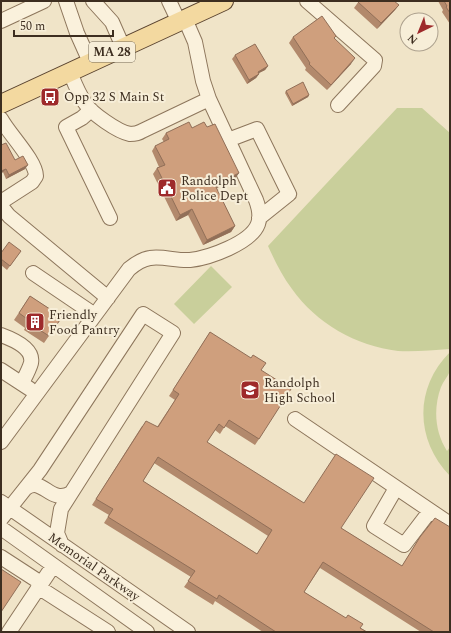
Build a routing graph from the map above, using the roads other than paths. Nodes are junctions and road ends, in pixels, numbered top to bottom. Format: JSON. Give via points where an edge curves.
{"nodes":[{"id":1,"x":44,"y":1,"type":"edge"},
{"id":2,"x":66,"y":1,"type":"edge"},
{"id":3,"x":93,"y":1,"type":"edge"},
{"id":4,"x":102,"y":1,"type":"edge"},
{"id":5,"x":107,"y":1,"type":"edge"},
{"id":6,"x":169,"y":1,"type":"edge"},
{"id":7,"x":224,"y":1,"type":"edge"},
{"id":8,"x":307,"y":1,"type":"edge"},
{"id":9,"x":182,"y":20,"type":"junction"},
{"id":10,"x":1,"y":21,"type":"edge"},
{"id":11,"x":112,"y":22,"type":"junction"},
{"id":12,"x":123,"y":47,"type":"junction"},
{"id":13,"x":90,"y":62,"type":"junction"},
{"id":14,"x":70,"y":72,"type":"junction"},
{"id":15,"x":209,"y":99,"type":"junction"},
{"id":16,"x":1,"y":104,"type":"edge"},
{"id":17,"x":338,"y":105,"type":"dead end"},
{"id":18,"x":91,"y":110,"type":"junction"},
{"id":19,"x":1,"y":119,"type":"edge"},
{"id":20,"x":228,"y":140,"type":"junction"},
{"id":21,"x":1,"y":202,"type":"edge"},
{"id":22,"x":1,"y":206,"type":"edge"},
{"id":23,"x":110,"y":218,"type":"dead end"},
{"id":24,"x":259,"y":218,"type":"junction"},
{"id":25,"x":33,"y":273,"type":"dead end"},
{"id":26,"x":108,"y":298,"type":"junction"},
{"id":27,"x":95,"y":315,"type":"junction"},
{"id":28,"x":1,"y":335,"type":"edge"},
{"id":29,"x":1,"y":370,"type":"edge"},
{"id":30,"x":22,"y":383,"type":"junction"},
{"id":31,"x":36,"y":394,"type":"junction"},
{"id":32,"x":295,"y":419,"type":"dead end"},
{"id":33,"x":1,"y":442,"type":"edge"},
{"id":34,"x":26,"y":488,"type":"junction"},
{"id":35,"x":396,"y":488,"type":"junction"},
{"id":36,"x":71,"y":493,"type":"junction"},
{"id":37,"x":5,"y":505,"type":"edge"},
{"id":38,"x":430,"y":510,"type":"junction"},
{"id":39,"x":1,"y":519,"type":"edge"},
{"id":40,"x":450,"y":524,"type":"edge"},
{"id":41,"x":1,"y":528,"type":"edge"},
{"id":42,"x":62,"y":545,"type":"junction"},
{"id":43,"x":1,"y":557,"type":"edge"},
{"id":44,"x":53,"y":566,"type":"junction"},
{"id":45,"x":40,"y":585,"type":"junction"},
{"id":46,"x":154,"y":610,"type":"junction"},
{"id":47,"x":143,"y":631,"type":"edge"},
{"id":48,"x":9,"y":632,"type":"edge"},
{"id":49,"x":108,"y":632,"type":"edge"},
{"id":50,"x":188,"y":632,"type":"edge"}],
"edges":[{"from":1,"to":10,"type":"street"},
{"from":2,"to":13,"type":"street"},
{"from":3,"to":11,"type":"street"},
{"from":4,"to":11,"type":"street"},
{"from":5,"to":11,"type":"street"},
{"from":6,"to":9,"type":"street"},
{"from":7,"to":9,"type":"main road","number":"MA 28"},
{"from":8,"to":17,"type":"street","via":[[376,60],[374,66]]},
{"from":9,"to":12,"type":"main road","number":"MA 28"},
{"from":9,"to":15,"type":"street","via":[[195,42],[202,82]]},
{"from":11,"to":12,"type":"street"},
{"from":12,"to":13,"type":"main road","number":"MA 28"},
{"from":13,"to":14,"type":"main road","number":"MA 28"},
{"from":14,"to":16,"type":"main road","number":"MA 28"},
{"from":14,"to":18,"type":"street"},
{"from":15,"to":18,"type":"street","via":[[134,134],[117,128]]},
{"from":15,"to":20,"type":"street"},
{"from":18,"to":23,"type":"street","via":[[66,127]]},
{"from":19,"to":21,"type":"street","via":[[35,168],[36,176],[32,182]]},
{"from":20,"to":24,"type":"street","via":[[254,195],[259,208]]},
{"from":20,"to":24,"type":"street","via":[[257,129],[289,194]]},
{"from":22,"to":26,"type":"street","via":[[9,216]]},
{"from":24,"to":26,"type":"street","via":[[257,226],[248,236],[217,253],[198,259],[149,258],[137,263],[129,269]]},
{"from":25,"to":27,"type":"street"},
{"from":26,"to":27,"type":"street"},
{"from":27,"to":31,"type":"street"},
{"from":28,"to":30,"type":"street","via":[[18,343],[31,356],[31,363]]},
{"from":29,"to":30,"type":"street"},
{"from":30,"to":31,"type":"street"},
{"from":31,"to":33,"type":"street"},
{"from":32,"to":35,"type":"street"},
{"from":34,"to":36,"type":"street","via":[[36,485],[60,497]]},
{"from":34,"to":36,"type":"street","via":[[143,314],[173,333]]},
{"from":34,"to":37,"type":"street"},
{"from":35,"to":38,"type":"street"},
{"from":35,"to":38,"type":"street","via":[[374,526],[404,545]]},
{"from":36,"to":42,"type":"street","via":[[61,510],[58,533]]},
{"from":37,"to":39,"type":"street"},
{"from":37,"to":42,"type":"street","name":"Memorial Parkway"},
{"from":38,"to":40,"type":"street"},
{"from":41,"to":44,"type":"street","name":"Memorial Parkway"},
{"from":42,"to":46,"type":"street","name":"Memorial Parkway"},
{"from":43,"to":45,"type":"street"},
{"from":44,"to":45,"type":"street"},
{"from":44,"to":47,"type":"street","name":"Memorial Parkway"},
{"from":45,"to":48,"type":"street"},
{"from":45,"to":49,"type":"street"},
{"from":46,"to":47,"type":"street"},
{"from":46,"to":50,"type":"street","name":"Memorial Parkway"}]}
